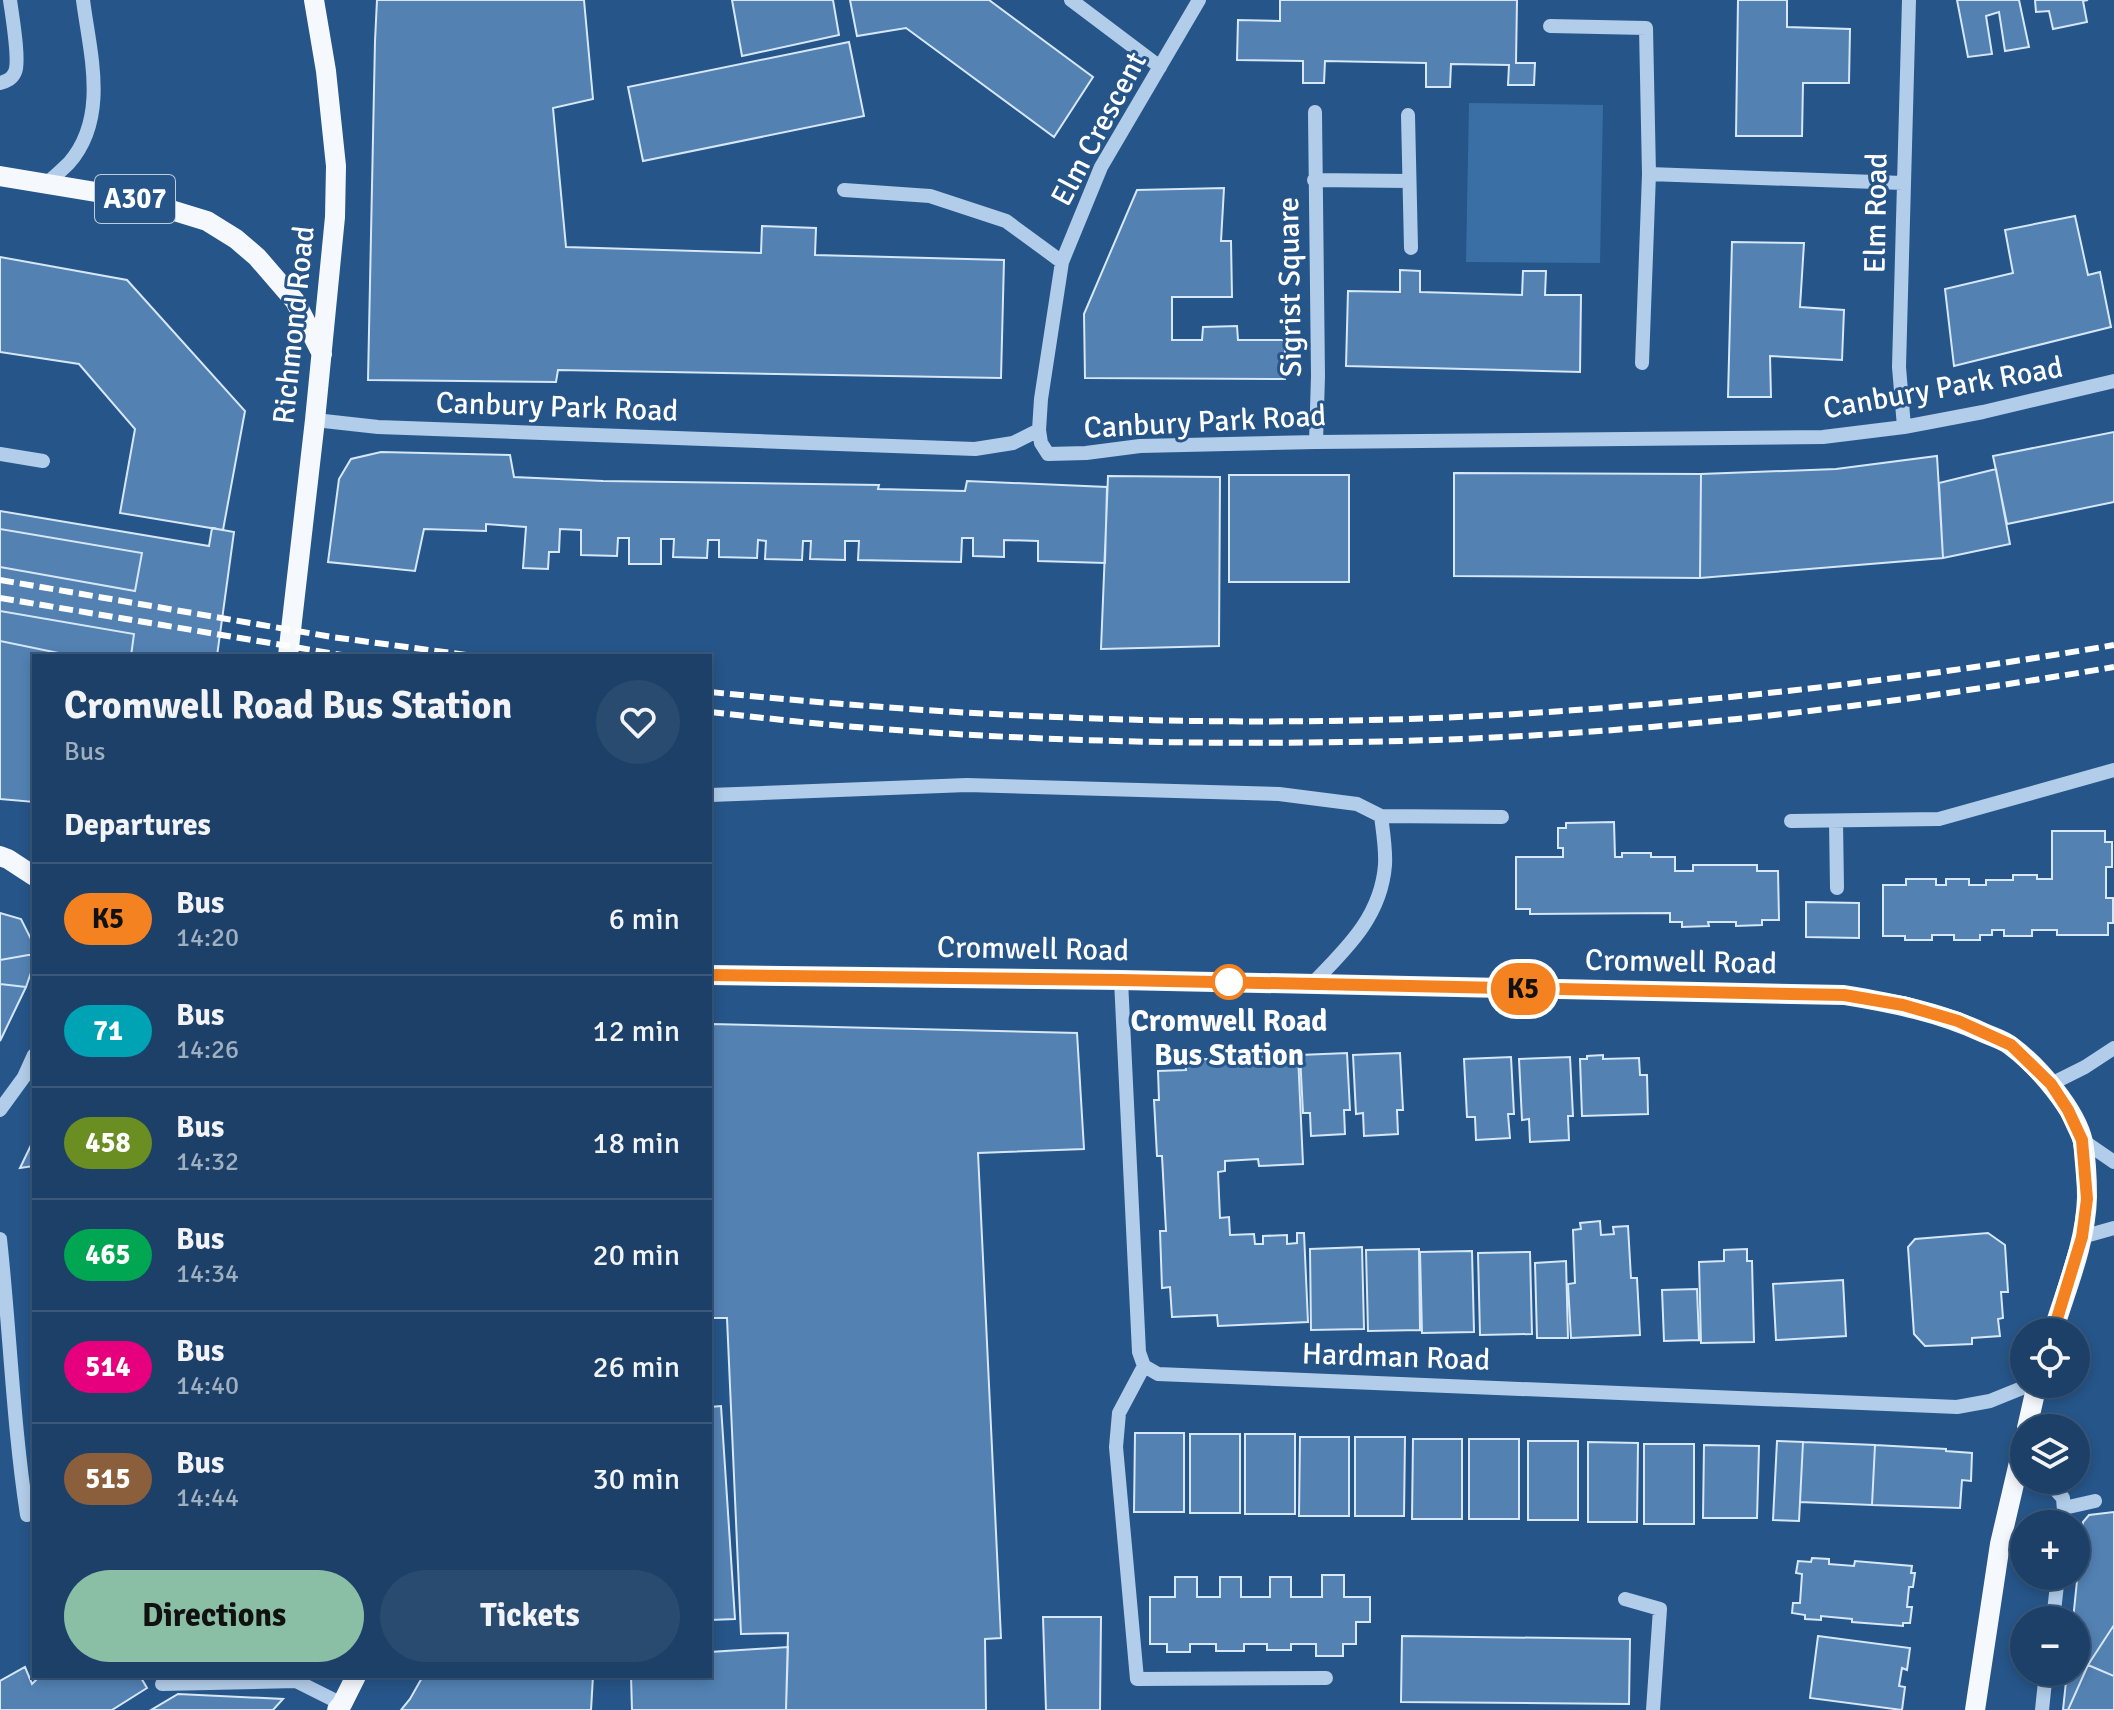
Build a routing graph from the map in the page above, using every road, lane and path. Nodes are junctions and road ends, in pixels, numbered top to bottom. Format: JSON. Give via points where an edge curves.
{"nodes":[{"id":1,"x":10,"y":0,"type":"edge"},
{"id":2,"x":83,"y":0,"type":"edge"},
{"id":3,"x":314,"y":0,"type":"edge"},
{"id":4,"x":1071,"y":0,"type":"edge"},
{"id":5,"x":1199,"y":0,"type":"edge"},
{"id":6,"x":1909,"y":0,"type":"edge"},
{"id":7,"x":1550,"y":26,"type":"dead end"},
{"id":8,"x":1160,"y":67,"type":"junction"},
{"id":9,"x":0,"y":83,"type":"edge"},
{"id":10,"x":1315,"y":112,"type":"dead end"},
{"id":11,"x":1408,"y":115,"type":"dead end"},
{"id":12,"x":1649,"y":174,"type":"junction"},
{"id":13,"x":1314,"y":180,"type":"junction"},
{"id":14,"x":4,"y":181,"type":"edge"},
{"id":15,"x":1409,"y":181,"type":"junction"},
{"id":16,"x":1903,"y":183,"type":"junction"},
{"id":17,"x":46,"y":184,"type":"junction"},
{"id":18,"x":844,"y":190,"type":"dead end"},
{"id":19,"x":1411,"y":248,"type":"dead end"},
{"id":20,"x":1062,"y":262,"type":"junction"},
{"id":21,"x":322,"y":354,"type":"junction"},
{"id":22,"x":1642,"y":363,"type":"dead end"},
{"id":23,"x":2114,"y":381,"type":"edge"},
{"id":24,"x":315,"y":420,"type":"junction"},
{"id":25,"x":1904,"y":427,"type":"junction"},
{"id":26,"x":1039,"y":430,"type":"junction"},
{"id":27,"x":1316,"y":442,"type":"junction"},
{"id":28,"x":0,"y":454,"type":"edge"},
{"id":29,"x":43,"y":461,"type":"dead end"},
{"id":30,"x":288,"y":654,"type":"edge"},
{"id":31,"x":2114,"y":770,"type":"edge"},
{"id":32,"x":712,"y":795,"type":"edge"},
{"id":33,"x":1381,"y":816,"type":"junction"},
{"id":34,"x":1502,"y":817,"type":"dead end"},
{"id":35,"x":1791,"y":821,"type":"dead end"},
{"id":36,"x":1836,"y":821,"type":"junction"},
{"id":37,"x":0,"y":856,"type":"edge"},
{"id":38,"x":32,"y":875,"type":"edge"},
{"id":39,"x":1837,"y":888,"type":"dead end"},
{"id":40,"x":712,"y":975,"type":"edge"},
{"id":41,"x":1121,"y":980,"type":"junction"},
{"id":42,"x":1312,"y":984,"type":"junction"},
{"id":43,"x":2114,"y":1048,"type":"edge"},
{"id":44,"x":32,"y":1059,"type":"edge"},
{"id":45,"x":2051,"y":1084,"type":"junction"},
{"id":46,"x":0,"y":1110,"type":"edge"},
{"id":47,"x":2082,"y":1140,"type":"junction"},
{"id":48,"x":2114,"y":1162,"type":"edge"},
{"id":49,"x":2114,"y":1228,"type":"edge"},
{"id":50,"x":2082,"y":1237,"type":"junction"},
{"id":51,"x":0,"y":1239,"type":"edge"},
{"id":52,"x":2057,"y":1318,"type":"edge"},
{"id":53,"x":1144,"y":1366,"type":"junction"},
{"id":54,"x":2010,"y":1393,"type":"edge"},
{"id":55,"x":2012,"y":1494,"type":"edge"},
{"id":56,"x":2059,"y":1494,"type":"edge"},
{"id":57,"x":2095,"y":1501,"type":"dead end"},
{"id":58,"x":2064,"y":1508,"type":"joint"},
{"id":59,"x":27,"y":1515,"type":"dead end"},
{"id":60,"x":1625,"y":1599,"type":"dead end"},
{"id":61,"x":355,"y":1678,"type":"edge"},
{"id":62,"x":1326,"y":1678,"type":"dead end"},
{"id":63,"x":162,"y":1684,"type":"dead end"},
{"id":64,"x":2045,"y":1686,"type":"edge"},
{"id":65,"x":340,"y":1707,"type":"edge"},
{"id":66,"x":1653,"y":1710,"type":"edge"},
{"id":67,"x":1975,"y":1710,"type":"edge"},
{"id":68,"x":2042,"y":1710,"type":"edge"}],
"edges":[{"from":1,"to":9,"type":"street","via":[[17,65],[14,75]]},
{"from":2,"to":17,"type":"street","via":[[95,88],[93,115],[71,161]]},
{"from":3,"to":21,"type":"main road","name":"Richmond Road","via":[[336,166]]},
{"from":4,"to":8,"type":"street"},
{"from":5,"to":8,"type":"street","name":"Elm Crescent"},
{"from":6,"to":16,"type":"street","name":"Elm Road"},
{"from":7,"to":12,"type":"street","via":[[1646,28]]},
{"from":8,"to":20,"type":"street","name":"Elm Crescent","via":[[1101,167]]},
{"from":10,"to":13,"type":"street","name":"Sigrist Square"},
{"from":11,"to":15,"type":"street"},
{"from":12,"to":16,"type":"street"},
{"from":12,"to":22,"type":"street"},
{"from":13,"to":15,"type":"street","name":"Sigrist Square"},
{"from":13,"to":27,"type":"street","name":"Sigrist Square"},
{"from":14,"to":17,"type":"main road","number":"A307"},
{"from":15,"to":19,"type":"street"},
{"from":16,"to":25,"type":"street","name":"Elm Road","via":[[1899,367]]},
{"from":17,"to":21,"type":"main road","number":"A307","via":[[132,198],[217,227],[257,257],[295,301]]},
{"from":18,"to":20,"type":"street","via":[[930,196],[1006,221]]},
{"from":20,"to":26,"type":"street","name":"Elm Crescent"},
{"from":21,"to":24,"type":"main road","name":"Richmond Road"},
{"from":23,"to":25,"type":"street","name":"Canbury Park Road"},
{"from":24,"to":26,"type":"street","name":"Canbury Park Road","via":[[378,427],[975,449],[1013,443]]},
{"from":24,"to":30,"type":"main road","name":"Richmond Road"},
{"from":25,"to":27,"type":"street","name":"Canbury Park Road","via":[[1823,437]]},
{"from":26,"to":27,"type":"street","name":"Canbury Park Road","via":[[1048,454]]},
{"from":28,"to":29,"type":"street"},
{"from":31,"to":36,"type":"street","via":[[1939,819]]},
{"from":32,"to":33,"type":"street","via":[[967,785],[1279,794],[1357,804]]},
{"from":33,"to":34,"type":"street"},
{"from":33,"to":42,"type":"street","via":[[1385,865],[1377,904],[1354,941]]},
{"from":35,"to":36,"type":"street"},
{"from":36,"to":39,"type":"street"},
{"from":37,"to":38,"type":"main road"},
{"from":40,"to":41,"type":"main road","name":"Cromwell Road"},
{"from":41,"to":42,"type":"main road","name":"Cromwell Road"},
{"from":41,"to":53,"type":"street","via":[[1139,1352]]},
{"from":42,"to":45,"type":"main road","name":"Cromwell Road","via":[[1844,995],[1958,1021],[2011,1045]]},
{"from":43,"to":45,"type":"street"},
{"from":44,"to":46,"type":"street"},
{"from":45,"to":47,"type":"main road","name":"Cromwell Road"},
{"from":47,"to":48,"type":"street"},
{"from":47,"to":50,"type":"main road","via":[[2087,1199]]},
{"from":49,"to":50,"type":"street"},
{"from":50,"to":52,"type":"main road"},
{"from":51,"to":59,"type":"street"},
{"from":53,"to":54,"type":"street","name":"Hardman Road","via":[[1158,1374],[1957,1407]]},
{"from":53,"to":62,"type":"street","via":[[1119,1413],[1116,1447],[1137,1679]]},
{"from":55,"to":67,"type":"main road"},
{"from":56,"to":58,"type":"street"},
{"from":57,"to":58,"type":"street"},
{"from":60,"to":66,"type":"street","via":[[1660,1609]]},
{"from":61,"to":65,"type":"main road"},
{"from":63,"to":65,"type":"street","via":[[296,1681]]},
{"from":64,"to":68,"type":"street"}]}
